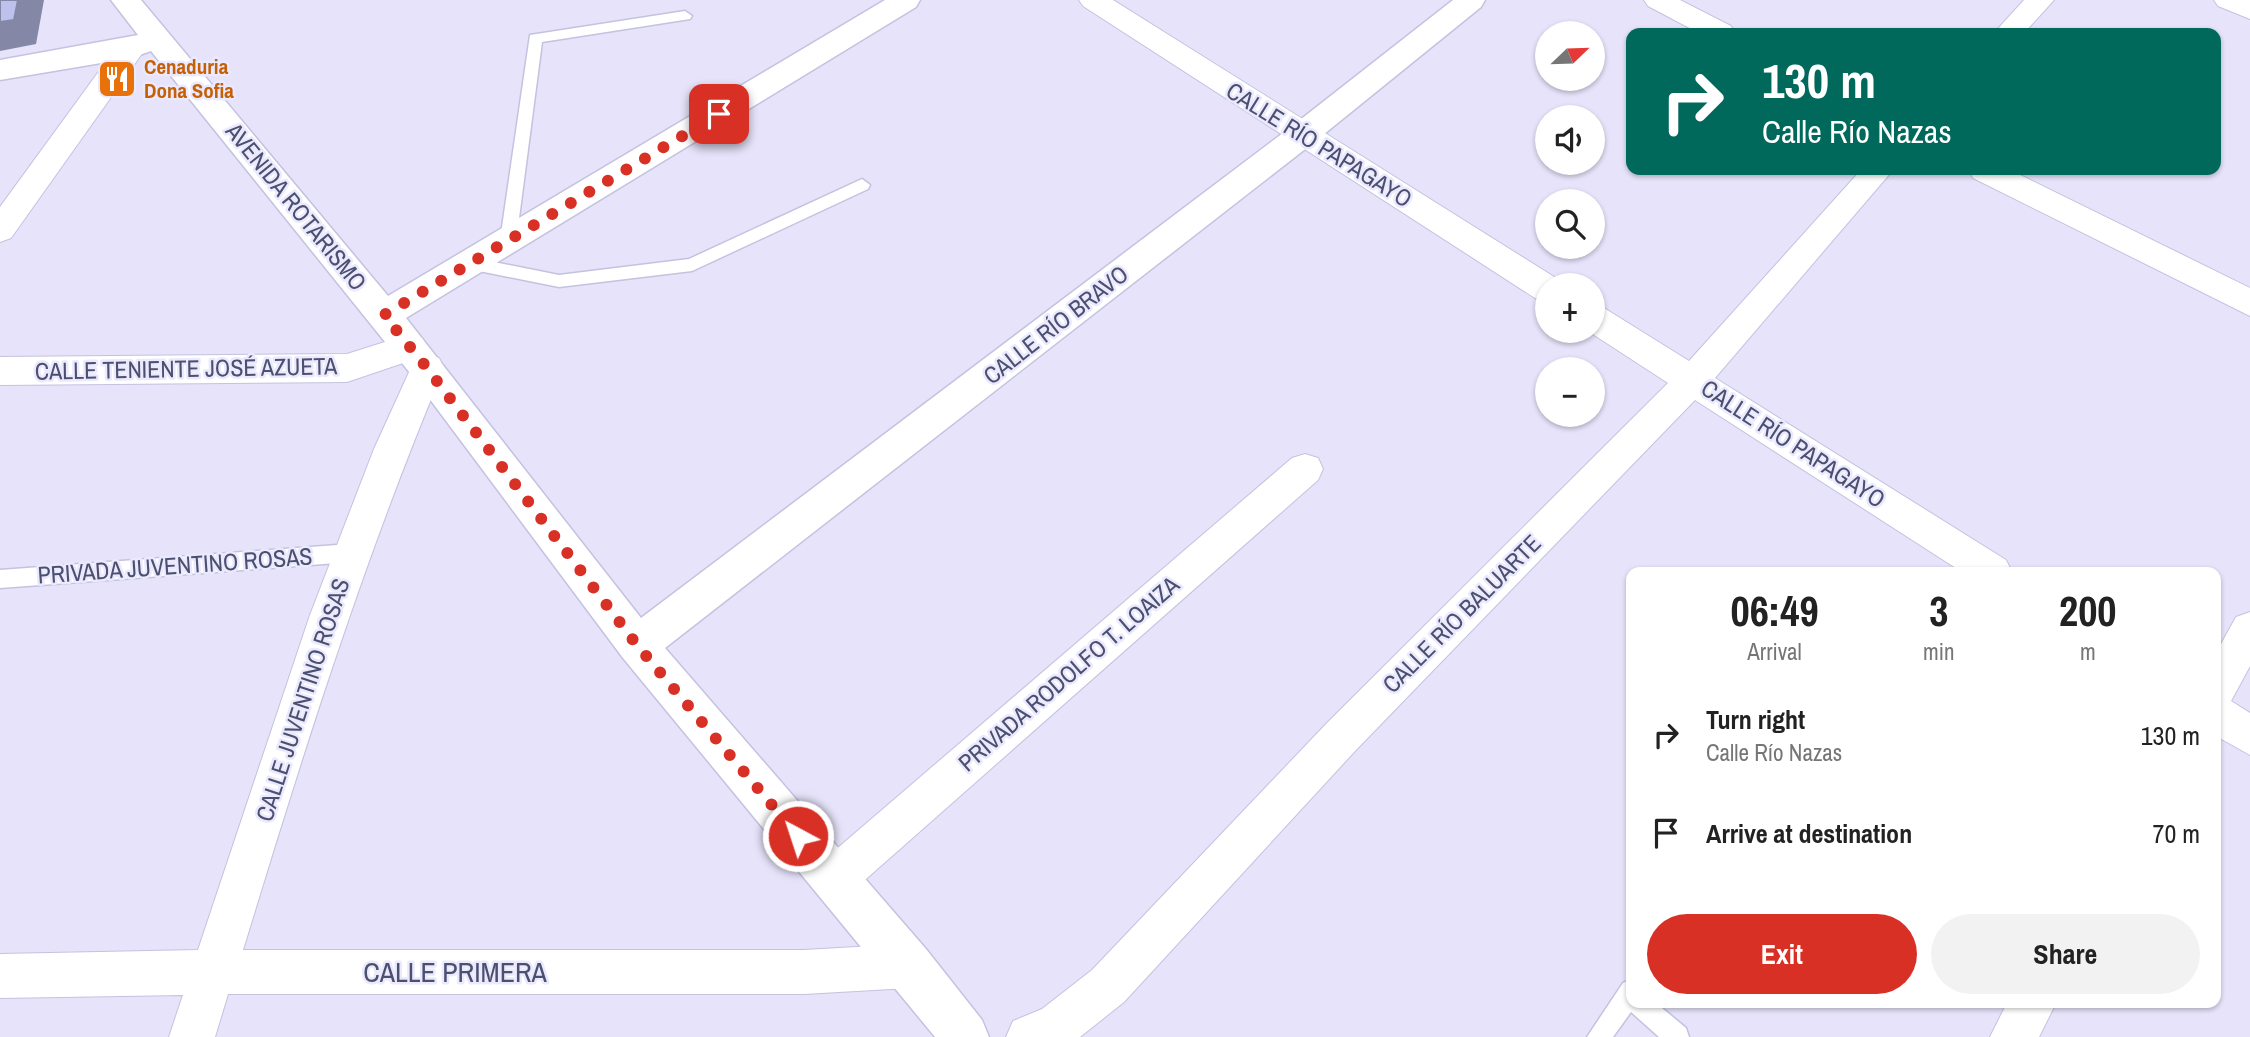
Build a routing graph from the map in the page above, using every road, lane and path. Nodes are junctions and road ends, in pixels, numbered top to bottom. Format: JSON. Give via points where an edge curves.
{"nodes":[{"id":1,"x":125,"y":0,"type":"edge"},
{"id":2,"x":906,"y":0,"type":"edge"},
{"id":3,"x":1093,"y":0,"type":"edge"},
{"id":4,"x":1471,"y":0,"type":"edge"},
{"id":5,"x":1658,"y":0,"type":"edge"},
{"id":6,"x":2040,"y":0,"type":"edge"},
{"id":7,"x":2228,"y":0,"type":"edge"},
{"id":8,"x":2250,"y":10,"type":"edge"},
{"id":9,"x":685,"y":16,"type":"dead end"},
{"id":10,"x":1711,"y":28,"type":"edge"},
{"id":11,"x":2013,"y":28,"type":"edge"},
{"id":12,"x":144,"y":43,"type":"junction"},
{"id":13,"x":0,"y":70,"type":"edge"},
{"id":14,"x":1302,"y":135,"type":"junction"},
{"id":15,"x":1874,"y":175,"type":"edge"},
{"id":16,"x":1994,"y":175,"type":"edge"},
{"id":17,"x":862,"y":185,"type":"dead end"},
{"id":18,"x":0,"y":230,"type":"edge"},
{"id":19,"x":508,"y":241,"type":"junction"},
{"id":20,"x":469,"y":263,"type":"junction"},
{"id":21,"x":1535,"y":281,"type":"edge"},
{"id":22,"x":2250,"y":303,"type":"edge"},
{"id":23,"x":384,"y":315,"type":"junction"},
{"id":24,"x":1605,"y":325,"type":"edge"},
{"id":25,"x":419,"y":357,"type":"junction"},
{"id":26,"x":0,"y":371,"type":"edge"},
{"id":27,"x":1693,"y":380,"type":"junction"},
{"id":28,"x":1305,"y":468,"type":"dead end"},
{"id":29,"x":350,"y":553,"type":"junction"},
{"id":30,"x":1985,"y":567,"type":"edge"},
{"id":31,"x":0,"y":579,"type":"edge"},
{"id":32,"x":2250,"y":629,"type":"edge"},
{"id":33,"x":637,"y":645,"type":"junction"},
{"id":34,"x":2221,"y":681,"type":"edge"},
{"id":35,"x":2221,"y":717,"type":"edge"},
{"id":36,"x":2250,"y":736,"type":"edge"},
{"id":37,"x":834,"y":879,"type":"junction"},
{"id":38,"x":909,"y":966,"type":"junction"},
{"id":39,"x":214,"y":972,"type":"junction"},
{"id":40,"x":0,"y":976,"type":"edge"},
{"id":41,"x":1626,"y":1003,"type":"edge"},
{"id":42,"x":1645,"y":1008,"type":"edge"},
{"id":43,"x":2030,"y":1008,"type":"edge"},
{"id":44,"x":192,"y":1037,"type":"edge"},
{"id":45,"x":965,"y":1037,"type":"edge"},
{"id":46,"x":1029,"y":1037,"type":"edge"},
{"id":47,"x":1599,"y":1037,"type":"edge"},
{"id":48,"x":1677,"y":1037,"type":"edge"},
{"id":49,"x":2013,"y":1037,"type":"edge"}],
"edges":[{"from":1,"to":12,"type":"street","name":"AVENIDA ROTARISMO"},
{"from":2,"to":19,"type":"street"},
{"from":3,"to":14,"type":"street","name":"CALLE RÍO PAPAGAYO"},
{"from":4,"to":14,"type":"street","name":"CALLE RÍO BRAVO"},
{"from":5,"to":10,"type":"street"},
{"from":6,"to":11,"type":"street"},
{"from":7,"to":8,"type":"street"},
{"from":9,"to":19,"type":"lane","via":[[535,38]]},
{"from":12,"to":13,"type":"street"},
{"from":12,"to":18,"type":"street"},
{"from":12,"to":23,"type":"street","name":"AVENIDA ROTARISMO"},
{"from":14,"to":21,"type":"street","name":"CALLE RÍO PAPAGAYO"},
{"from":14,"to":33,"type":"street","name":"CALLE RÍO BRAVO"},
{"from":15,"to":27,"type":"street","name":"CALLE RÍO BALUARTE"},
{"from":16,"to":22,"type":"street"},
{"from":17,"to":20,"type":"lane","via":[[692,265],[559,281]]},
{"from":19,"to":20,"type":"street"},
{"from":20,"to":23,"type":"street"},
{"from":23,"to":25,"type":"street","name":"AVENIDA ROTARISMO"},
{"from":24,"to":27,"type":"street","name":"CALLE RÍO PAPAGAYO"},
{"from":25,"to":26,"type":"street","name":"CALLE TENIENTE JOSÉ AZUETA","via":[[347,368]]},
{"from":25,"to":29,"type":"street","name":"CALLE JUVENTINO ROSAS","via":[[393,443]]},
{"from":25,"to":33,"type":"street","name":"AVENIDA ROTARISMO"},
{"from":27,"to":30,"type":"street","name":"CALLE RÍO PAPAGAYO"},
{"from":27,"to":46,"type":"street","name":"CALLE RÍO BALUARTE","via":[[1341,737],[1108,986],[1058,1025]]},
{"from":28,"to":37,"type":"street","name":"PRIVADA RODOLFO T. LOAIZA"},
{"from":29,"to":31,"type":"lane","name":"PRIVADA JUVENTINO ROSAS"},
{"from":29,"to":39,"type":"street","name":"CALLE JUVENTINO ROSAS"},
{"from":32,"to":34,"type":"street"},
{"from":33,"to":37,"type":"street","name":"AVENIDA ROTARISMO"},
{"from":35,"to":36,"type":"street"},
{"from":37,"to":38,"type":"street","name":"AVENIDA ROTARISMO"},
{"from":38,"to":39,"type":"street","name":"CALLE PRIMERA","via":[[804,972]]},
{"from":38,"to":45,"type":"street","name":"AVENIDA ROTARISMO"},
{"from":39,"to":40,"type":"street","name":"CALLE PRIMERA"},
{"from":39,"to":44,"type":"street","name":"CALLE JUVENTINO ROSAS"},
{"from":41,"to":47,"type":"lane"},
{"from":42,"to":48,"type":"lane"},
{"from":43,"to":49,"type":"street"}]}
